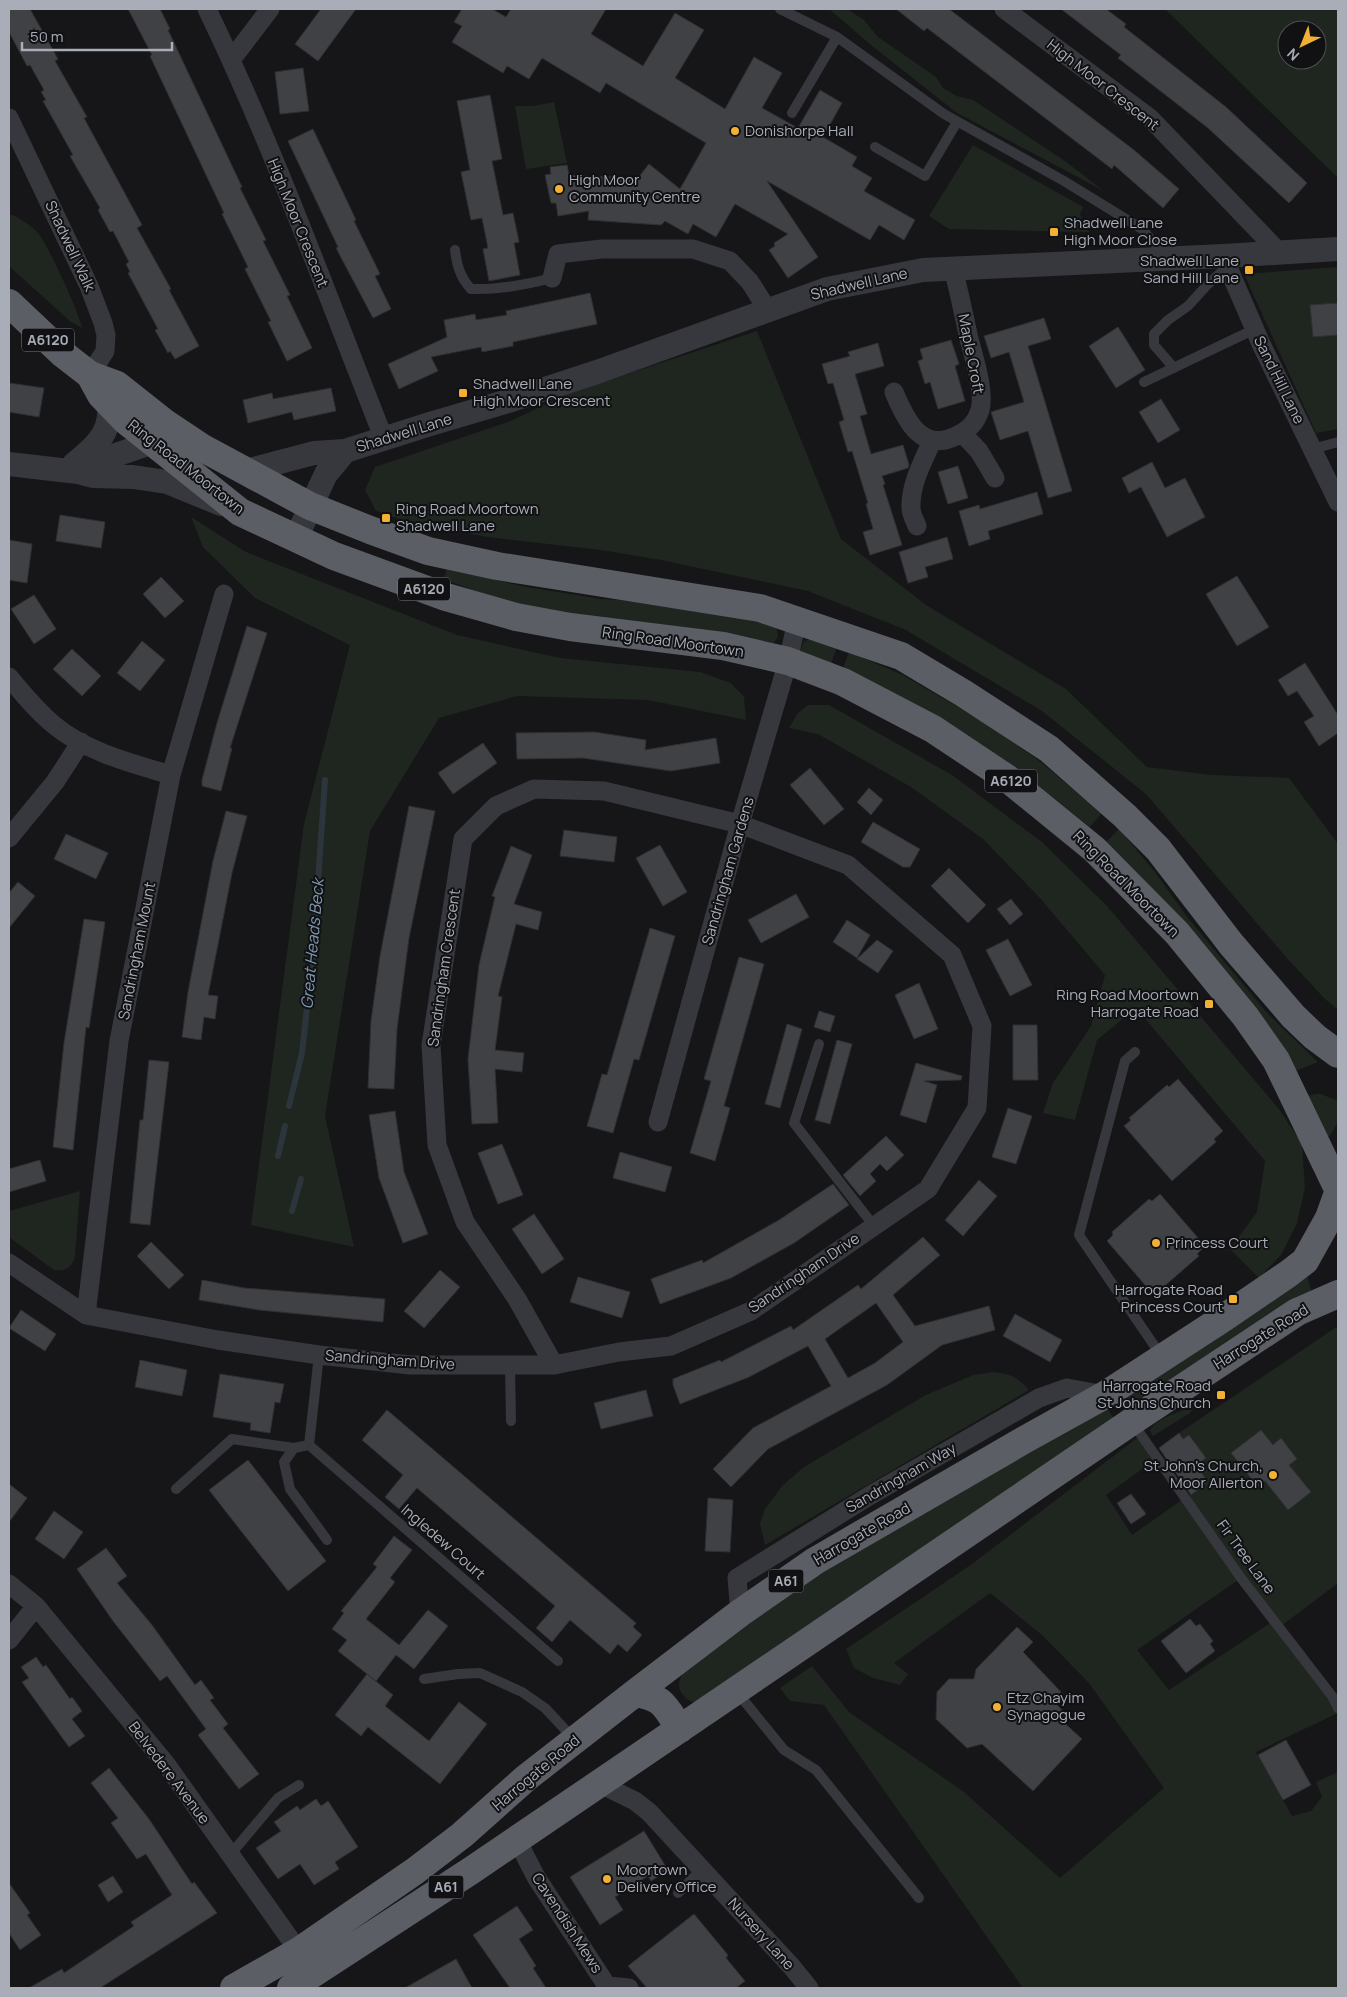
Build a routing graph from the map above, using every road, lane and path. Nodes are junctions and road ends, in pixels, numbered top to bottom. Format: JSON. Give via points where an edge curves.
{"nodes":[{"id":1,"x":207,"y":9,"type":"edge"},
{"id":2,"x":270,"y":9,"type":"edge"},
{"id":3,"x":780,"y":9,"type":"edge"},
{"id":4,"x":1004,"y":9,"type":"edge"},
{"id":5,"x":837,"y":37,"type":"junction"},
{"id":6,"x":232,"y":60,"type":"junction"},
{"id":7,"x":792,"y":113,"type":"dead end"},
{"id":8,"x":9,"y":118,"type":"edge"},
{"id":9,"x":957,"y":122,"type":"junction"},
{"id":10,"x":875,"y":147,"type":"dead end"},
{"id":11,"x":1338,"y":249,"type":"edge"},
{"id":12,"x":455,"y":250,"type":"dead end"},
{"id":13,"x":1280,"y":253,"type":"junction"},
{"id":14,"x":1168,"y":259,"type":"junction"},
{"id":15,"x":1225,"y":262,"type":"junction"},
{"id":16,"x":953,"y":268,"type":"junction"},
{"id":17,"x":552,"y":278,"type":"joint"},
{"id":18,"x":9,"y":304,"type":"edge"},
{"id":19,"x":768,"y":309,"type":"junction"},
{"id":20,"x":1255,"y":328,"type":"junction"},
{"id":21,"x":1174,"y":368,"type":"junction"},
{"id":22,"x":90,"y":375,"type":"junction"},
{"id":23,"x":1144,"y":382,"type":"dead end"},
{"id":24,"x":894,"y":392,"type":"dead end"},
{"id":25,"x":109,"y":405,"type":"junction"},
{"id":26,"x":962,"y":433,"type":"junction"},
{"id":27,"x":182,"y":434,"type":"junction"},
{"id":28,"x":384,"y":438,"type":"junction"},
{"id":29,"x":932,"y":441,"type":"junction"},
{"id":30,"x":154,"y":442,"type":"junction"},
{"id":31,"x":1338,"y":442,"type":"edge"},
{"id":32,"x":1313,"y":449,"type":"junction"},
{"id":33,"x":345,"y":451,"type":"junction"},
{"id":34,"x":9,"y":464,"type":"edge"},
{"id":35,"x":70,"y":471,"type":"junction"},
{"id":36,"x":246,"y":472,"type":"junction"},
{"id":37,"x":995,"y":478,"type":"dead end"},
{"id":38,"x":1338,"y":502,"type":"edge"},
{"id":39,"x":310,"y":506,"type":"junction"},
{"id":40,"x":240,"y":512,"type":"junction"},
{"id":41,"x":917,"y":526,"type":"dead end"},
{"id":42,"x":296,"y":538,"type":"junction"},
{"id":43,"x":224,"y":594,"type":"dead end"},
{"id":44,"x":797,"y":621,"type":"junction"},
{"id":45,"x":788,"y":661,"type":"junction"},
{"id":46,"x":9,"y":677,"type":"edge"},
{"id":47,"x":81,"y":742,"type":"junction"},
{"id":48,"x":171,"y":775,"type":"junction"},
{"id":49,"x":740,"y":824,"type":"junction"},
{"id":50,"x":9,"y":838,"type":"edge"},
{"id":51,"x":819,"y":1044,"type":"dead end"},
{"id":52,"x":1135,"y":1052,"type":"dead end"},
{"id":53,"x":1338,"y":1054,"type":"edge"},
{"id":54,"x":658,"y":1122,"type":"dead end"},
{"id":55,"x":1338,"y":1189,"type":"edge"},
{"id":56,"x":1338,"y":1193,"type":"edge"},
{"id":57,"x":874,"y":1226,"type":"junction"},
{"id":58,"x":9,"y":1263,"type":"edge"},
{"id":59,"x":1338,"y":1294,"type":"edge"},
{"id":60,"x":86,"y":1315,"type":"junction"},
{"id":61,"x":319,"y":1355,"type":"junction"},
{"id":62,"x":1162,"y":1358,"type":"junction"},
{"id":63,"x":554,"y":1365,"type":"junction"},
{"id":64,"x":510,"y":1366,"type":"junction"},
{"id":65,"x":512,"y":1421,"type":"dead end"},
{"id":66,"x":1131,"y":1422,"type":"junction"},
{"id":67,"x":309,"y":1445,"type":"junction"},
{"id":68,"x":294,"y":1448,"type":"junction"},
{"id":69,"x":176,"y":1490,"type":"dead end"},
{"id":70,"x":327,"y":1540,"type":"dead end"},
{"id":71,"x":9,"y":1584,"type":"edge"},
{"id":72,"x":36,"y":1606,"type":"junction"},
{"id":73,"x":9,"y":1640,"type":"edge"},
{"id":74,"x":558,"y":1661,"type":"dead end"},
{"id":75,"x":424,"y":1679,"type":"dead end"},
{"id":76,"x":737,"y":1691,"type":"junction"},
{"id":77,"x":635,"y":1693,"type":"junction"},
{"id":78,"x":1338,"y":1708,"type":"edge"},
{"id":79,"x":680,"y":1729,"type":"junction"},
{"id":80,"x":574,"y":1740,"type":"junction"},
{"id":81,"x":600,"y":1784,"type":"junction"},
{"id":82,"x":299,"y":1785,"type":"dead end"},
{"id":83,"x":574,"y":1801,"type":"junction"},
{"id":84,"x":493,"y":1808,"type":"junction"},
{"id":85,"x":518,"y":1840,"type":"junction"},
{"id":86,"x":230,"y":1855,"type":"junction"},
{"id":87,"x":702,"y":1869,"type":"junction"},
{"id":88,"x":678,"y":1893,"type":"dead end"},
{"id":89,"x":919,"y":1898,"type":"dead end"},
{"id":90,"x":299,"y":1951,"type":"junction"},
{"id":91,"x":302,"y":1981,"type":"edge"},
{"id":92,"x":234,"y":1988,"type":"edge"},
{"id":93,"x":629,"y":1988,"type":"edge"},
{"id":94,"x":809,"y":1988,"type":"edge"}],
"edges":[{"from":1,"to":6,"type":"street","name":"High Moor Crescent"},
{"from":2,"to":6,"type":"street"},
{"from":3,"to":5,"type":"lane"},
{"from":4,"to":13,"type":"street","name":"High Moor Crescent","via":[[1150,118]]},
{"from":5,"to":7,"type":"lane"},
{"from":5,"to":9,"type":"lane"},
{"from":6,"to":28,"type":"street","name":"High Moor Crescent"},
{"from":8,"to":22,"type":"street","name":"Shadwell Walk","via":[[89,286],[103,323],[105,351]]},
{"from":9,"to":10,"type":"lane","via":[[925,176]]},
{"from":9,"to":14,"type":"lane","via":[[1142,229]]},
{"from":11,"to":13,"type":"street","name":"Shadwell Lane"},
{"from":12,"to":17,"type":"lane","via":[[458,269],[471,289],[522,286]]},
{"from":13,"to":15,"type":"street","name":"Shadwell Lane"},
{"from":14,"to":15,"type":"street","name":"Shadwell Lane"},
{"from":14,"to":16,"type":"street","name":"Shadwell Lane"},
{"from":15,"to":20,"type":"street","name":"Sand Hill Lane"},
{"from":15,"to":21,"type":"lane","via":[[1188,306],[1154,334],[1154,345]]},
{"from":16,"to":19,"type":"street","name":"Shadwell Lane","via":[[923,270],[826,289]]},
{"from":16,"to":26,"type":"street","name":"Maple Croft","via":[[980,388],[980,410],[970,429]]},
{"from":17,"to":19,"type":"street","via":[[558,254],[602,249],[693,249],[730,261],[750,282]]},
{"from":18,"to":22,"type":"highway","name":"Ring Road Moortown","number":"A6120"},
{"from":19,"to":28,"type":"street","name":"Shadwell Lane","via":[[598,372]]},
{"from":20,"to":21,"type":"lane"},
{"from":20,"to":32,"type":"street","name":"Sand Hill Lane"},
{"from":21,"to":23,"type":"lane"},
{"from":22,"to":25,"type":"highway","name":"Ring Road Moortown","number":"A6120"},
{"from":22,"to":27,"type":"highway","name":"Ring Road Moortown","number":"A6120","via":[[117,385]]},
{"from":24,"to":29,"type":"street","via":[[904,417],[916,432]]},
{"from":25,"to":30,"type":"highway","name":"Ring Road Moortown","number":"A6120"},
{"from":25,"to":35,"type":"street","via":[[111,418],[98,442]]},
{"from":26,"to":29,"type":"street","via":[[950,439]]},
{"from":26,"to":37,"type":"street","via":[[979,451]]},
{"from":27,"to":30,"type":"street"},
{"from":27,"to":36,"type":"highway","name":"Ring Road Moortown","number":"A6120"},
{"from":28,"to":33,"type":"street","name":"Shadwell Lane"},
{"from":29,"to":41,"type":"street","via":[[914,491],[911,509]]},
{"from":30,"to":35,"type":"street"},
{"from":30,"to":40,"type":"highway","name":"Ring Road Moortown","number":"A6120"},
{"from":31,"to":32,"type":"lane"},
{"from":32,"to":38,"type":"street","name":"Sand Hill Lane"},
{"from":33,"to":36,"type":"street","name":"Shadwell Lane","via":[[314,453]]},
{"from":33,"to":39,"type":"street","name":"Shadwell Lane","via":[[326,474]]},
{"from":34,"to":35,"type":"street"},
{"from":35,"to":40,"type":"street","via":[[167,482]]},
{"from":36,"to":39,"type":"highway","name":"Ring Road Moortown","number":"A6120"},
{"from":39,"to":42,"type":"street","name":"Shadwell Lane"},
{"from":39,"to":44,"type":"highway","name":"Ring Road Moortown","number":"A6120","via":[[428,551],[497,566],[760,608]]},
{"from":40,"to":42,"type":"highway","name":"Ring Road Moortown","number":"A6120"},
{"from":42,"to":45,"type":"highway","name":"Ring Road Moortown","number":"A6120","via":[[334,556],[516,617],[570,628],[723,646]]},
{"from":43,"to":48,"type":"street","name":"Sandringham Mount"},
{"from":44,"to":45,"type":"street","name":"Sandringham Gardens"},
{"from":44,"to":53,"type":"highway","name":"Ring Road Moortown","number":"A6120","via":[[902,656],[1049,749],[1158,849],[1231,944],[1293,1016]]},
{"from":45,"to":49,"type":"street","name":"Sandringham Gardens"},
{"from":45,"to":55,"type":"highway","name":"Ring Road Moortown","number":"A6120","via":[[843,682],[932,729],[1008,779],[1094,849],[1177,933],[1245,1016],[1276,1060]]},
{"from":46,"to":47,"type":"street","via":[[55,726]]},
{"from":47,"to":48,"type":"street","via":[[116,758]]},
{"from":47,"to":50,"type":"street","via":[[55,782]]},
{"from":48,"to":60,"type":"street","name":"Sandringham Mount","via":[[119,1041]]},
{"from":49,"to":54,"type":"street","name":"Sandringham Gardens"},
{"from":49,"to":57,"type":"street","name":"Sandringham Drive","via":[[848,865],[952,955],[982,1026],[977,1108],[928,1189]]},
{"from":49,"to":63,"type":"street","name":"Sandringham Crescent","via":[[604,791],[534,789],[496,806],[463,839],[431,1045],[437,1145],[465,1222],[517,1299]]},
{"from":51,"to":57,"type":"lane","via":[[794,1123]]},
{"from":52,"to":62,"type":"lane","via":[[1125,1061],[1080,1235]]},
{"from":56,"to":62,"type":"highway","name":"Harrogate Road","number":"A61","via":[[1329,1218],[1305,1261]]},
{"from":57,"to":63,"type":"street","name":"Sandringham Drive","via":[[751,1311],[671,1346]]},
{"from":58,"to":60,"type":"street","name":"Sandringham Drive"},
{"from":59,"to":66,"type":"highway","name":"Harrogate Road","number":"A61","via":[[1297,1312]]},
{"from":60,"to":61,"type":"street","name":"Sandringham Drive"},
{"from":61,"to":64,"type":"street","name":"Sandringham Drive","via":[[410,1365]]},
{"from":61,"to":67,"type":"lane"},
{"from":62,"to":77,"type":"highway","name":"Harrogate Road","number":"A61","via":[[1105,1395],[815,1561]]},
{"from":63,"to":64,"type":"street","name":"Sandringham Drive"},
{"from":64,"to":65,"type":"lane"},
{"from":66,"to":76,"type":"highway","name":"Harrogate Road","number":"A61"},
{"from":66,"to":78,"type":"lane","name":"Fir Tree Lane"},
{"from":67,"to":68,"type":"lane"},
{"from":67,"to":74,"type":"lane","name":"Ingledew Court"},
{"from":68,"to":69,"type":"lane","via":[[232,1439]]},
{"from":68,"to":70,"type":"lane","via":[[284,1462],[290,1490]]},
{"from":71,"to":72,"type":"street","name":"Belvedere Avenue"},
{"from":72,"to":73,"type":"street"},
{"from":72,"to":86,"type":"street","name":"Belvedere Avenue","via":[[166,1764]]},
{"from":75,"to":80,"type":"lane","via":[[480,1674],[530,1697],[545,1708]]},
{"from":76,"to":79,"type":"highway","name":"Harrogate Road","number":"A61"},
{"from":76,"to":89,"type":"lane","via":[[784,1750],[816,1770]]},
{"from":77,"to":79,"type":"highway","via":[[653,1696],[664,1705]]},
{"from":77,"to":80,"type":"highway","name":"Harrogate Road","number":"A61"},
{"from":79,"to":81,"type":"highway","name":"Harrogate Road","number":"A61"},
{"from":80,"to":84,"type":"highway","name":"Harrogate Road","number":"A61"},
{"from":81,"to":83,"type":"highway","name":"Harrogate Road","number":"A61"},
{"from":81,"to":87,"type":"street","name":"Nursery Lane","via":[[635,1801],[649,1812]]},
{"from":82,"to":86,"type":"lane","via":[[278,1798]]},
{"from":83,"to":84,"type":"highway","via":[[552,1803],[515,1824],[504,1823]]},
{"from":83,"to":85,"type":"highway","name":"Harrogate Road","number":"A61"},
{"from":84,"to":90,"type":"highway","name":"Harrogate Road","number":"A61","via":[[414,1871]]},
{"from":85,"to":91,"type":"highway","name":"Harrogate Road","number":"A61"},
{"from":85,"to":93,"type":"street","name":"Cavendish Mews","via":[[536,1877],[607,1986]]},
{"from":86,"to":90,"type":"street","name":"Belvedere Avenue"},
{"from":87,"to":88,"type":"lane"},
{"from":87,"to":94,"type":"street","name":"Nursery Lane"},
{"from":90,"to":91,"type":"street","name":"Belvedere Avenue"},
{"from":90,"to":92,"type":"highway","name":"Harrogate Road","number":"A61"}]}
